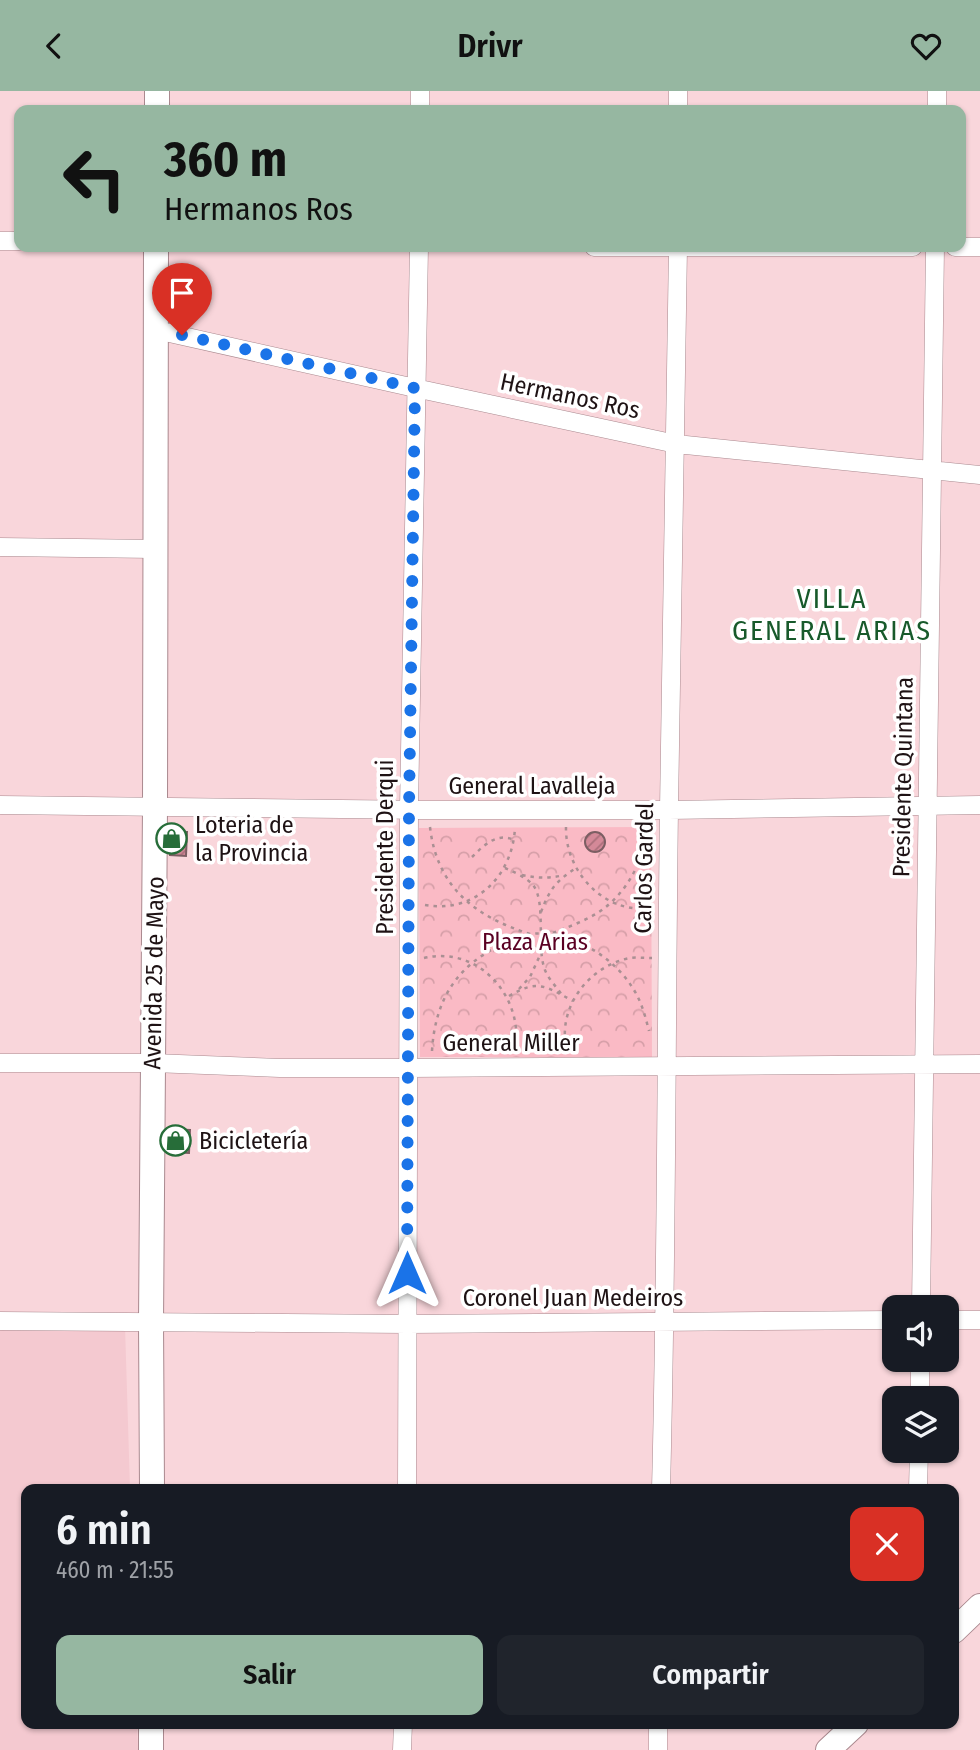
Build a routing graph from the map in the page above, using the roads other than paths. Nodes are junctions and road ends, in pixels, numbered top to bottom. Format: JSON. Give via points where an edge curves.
{"nodes":[{"id":1,"x":156,"y":252,"type":"edge"},
{"id":2,"x":419,"y":252,"type":"edge"},
{"id":3,"x":678,"y":252,"type":"edge"},
{"id":4,"x":935,"y":252,"type":"edge"},
{"id":5,"x":156,"y":330,"type":"junction"},
{"id":6,"x":415,"y":388,"type":"junction"},
{"id":7,"x":676,"y":444,"type":"junction"},
{"id":8,"x":931,"y":471,"type":"junction"},
{"id":9,"x":980,"y":475,"type":"edge"},
{"id":10,"x":0,"y":547,"type":"edge"},
{"id":11,"x":155,"y":549,"type":"junction"},
{"id":12,"x":0,"y":805,"type":"edge"},
{"id":13,"x":927,"y":805,"type":"junction"},
{"id":14,"x":980,"y":805,"type":"edge"},
{"id":15,"x":155,"y":807,"type":"junction"},
{"id":16,"x":409,"y":809,"type":"junction"},
{"id":17,"x":669,"y":810,"type":"junction"},
{"id":18,"x":0,"y":1063,"type":"edge"},
{"id":19,"x":153,"y":1063,"type":"junction"},
{"id":20,"x":924,"y":1064,"type":"junction"},
{"id":21,"x":980,"y":1064,"type":"edge"},
{"id":22,"x":667,"y":1066,"type":"junction"},
{"id":23,"x":408,"y":1068,"type":"junction"},
{"id":24,"x":921,"y":1295,"type":"edge"},
{"id":25,"x":882,"y":1320,"type":"edge"},
{"id":26,"x":959,"y":1320,"type":"edge"},
{"id":27,"x":980,"y":1320,"type":"edge"},
{"id":28,"x":0,"y":1321,"type":"edge"},
{"id":29,"x":151,"y":1322,"type":"junction"},
{"id":30,"x":666,"y":1323,"type":"junction"},
{"id":31,"x":407,"y":1324,"type":"junction"},
{"id":32,"x":919,"y":1463,"type":"edge"},
{"id":33,"x":152,"y":1484,"type":"edge"},
{"id":34,"x":407,"y":1484,"type":"edge"},
{"id":35,"x":661,"y":1484,"type":"edge"},
{"id":36,"x":918,"y":1484,"type":"edge"},
{"id":37,"x":980,"y":1606,"type":"edge"},
{"id":38,"x":959,"y":1626,"type":"edge"},
{"id":39,"x":151,"y":1729,"type":"edge"},
{"id":40,"x":403,"y":1729,"type":"edge"},
{"id":41,"x":658,"y":1729,"type":"edge"},
{"id":42,"x":851,"y":1729,"type":"edge"},
{"id":43,"x":151,"y":1750,"type":"edge"},
{"id":44,"x":402,"y":1750,"type":"edge"},
{"id":45,"x":658,"y":1750,"type":"edge"},
{"id":46,"x":828,"y":1750,"type":"edge"}],
"edges":[{"from":1,"to":5,"type":"main road","name":"Avenida 25 de Mayo"},
{"from":2,"to":6,"type":"street","name":"Presidente Derqui"},
{"from":3,"to":7,"type":"street","name":"Carlos Gardel"},
{"from":4,"to":8,"type":"street","name":"Presidente Quintana"},
{"from":5,"to":6,"type":"street","name":"Hermanos Ros"},
{"from":5,"to":11,"type":"main road","name":"Avenida 25 de Mayo"},
{"from":6,"to":7,"type":"street","name":"Hermanos Ros"},
{"from":6,"to":16,"type":"street","name":"Presidente Derqui"},
{"from":7,"to":8,"type":"street","name":"Hermanos Ros"},
{"from":7,"to":17,"type":"street","name":"Carlos Gardel"},
{"from":8,"to":9,"type":"street","name":"Hermanos Ros"},
{"from":8,"to":13,"type":"street","name":"Presidente Quintana"},
{"from":10,"to":11,"type":"street"},
{"from":11,"to":15,"type":"main road","name":"Avenida 25 de Mayo"},
{"from":12,"to":15,"type":"street","name":"General Lavalleja"},
{"from":13,"to":14,"type":"street","name":"General Lavalleja"},
{"from":13,"to":17,"type":"street","name":"General Lavalleja"},
{"from":13,"to":20,"type":"street","name":"Presidente Quintana"},
{"from":15,"to":16,"type":"street","name":"General Lavalleja"},
{"from":15,"to":19,"type":"main road","name":"Avenida 25 de Mayo"},
{"from":16,"to":17,"type":"street","name":"General Lavalleja"},
{"from":16,"to":23,"type":"street","name":"Presidente Derqui"},
{"from":17,"to":22,"type":"street","name":"Carlos Gardel"},
{"from":18,"to":19,"type":"street","name":"General Miller"},
{"from":19,"to":23,"type":"street","name":"General Miller"},
{"from":19,"to":29,"type":"main road","name":"Avenida 25 de Mayo"},
{"from":20,"to":21,"type":"street","name":"General Miller"},
{"from":20,"to":22,"type":"street","name":"General Miller"},
{"from":20,"to":24,"type":"street","name":"Presidente Quintana"},
{"from":22,"to":23,"type":"street","name":"General Miller"},
{"from":22,"to":30,"type":"street","name":"Carlos Gardel"},
{"from":23,"to":31,"type":"street","name":"Presidente Derqui"},
{"from":25,"to":30,"type":"street","name":"Coronel Juan Medeiros"},
{"from":26,"to":27,"type":"street"},
{"from":28,"to":29,"type":"street","name":"Coronel Juan Medeiros"},
{"from":29,"to":31,"type":"street","name":"Coronel Juan Medeiros"},
{"from":29,"to":33,"type":"main road","name":"Avenida 25 de Mayo"},
{"from":30,"to":31,"type":"street","name":"Coronel Juan Medeiros"},
{"from":30,"to":35,"type":"street","name":"Carlos Gardel"},
{"from":31,"to":34,"type":"street","name":"Presidente Derqui"},
{"from":32,"to":36,"type":"street"},
{"from":37,"to":38,"type":"main road"},
{"from":39,"to":43,"type":"main road"},
{"from":40,"to":44,"type":"street"},
{"from":41,"to":45,"type":"street"},
{"from":42,"to":46,"type":"main road"}]}
